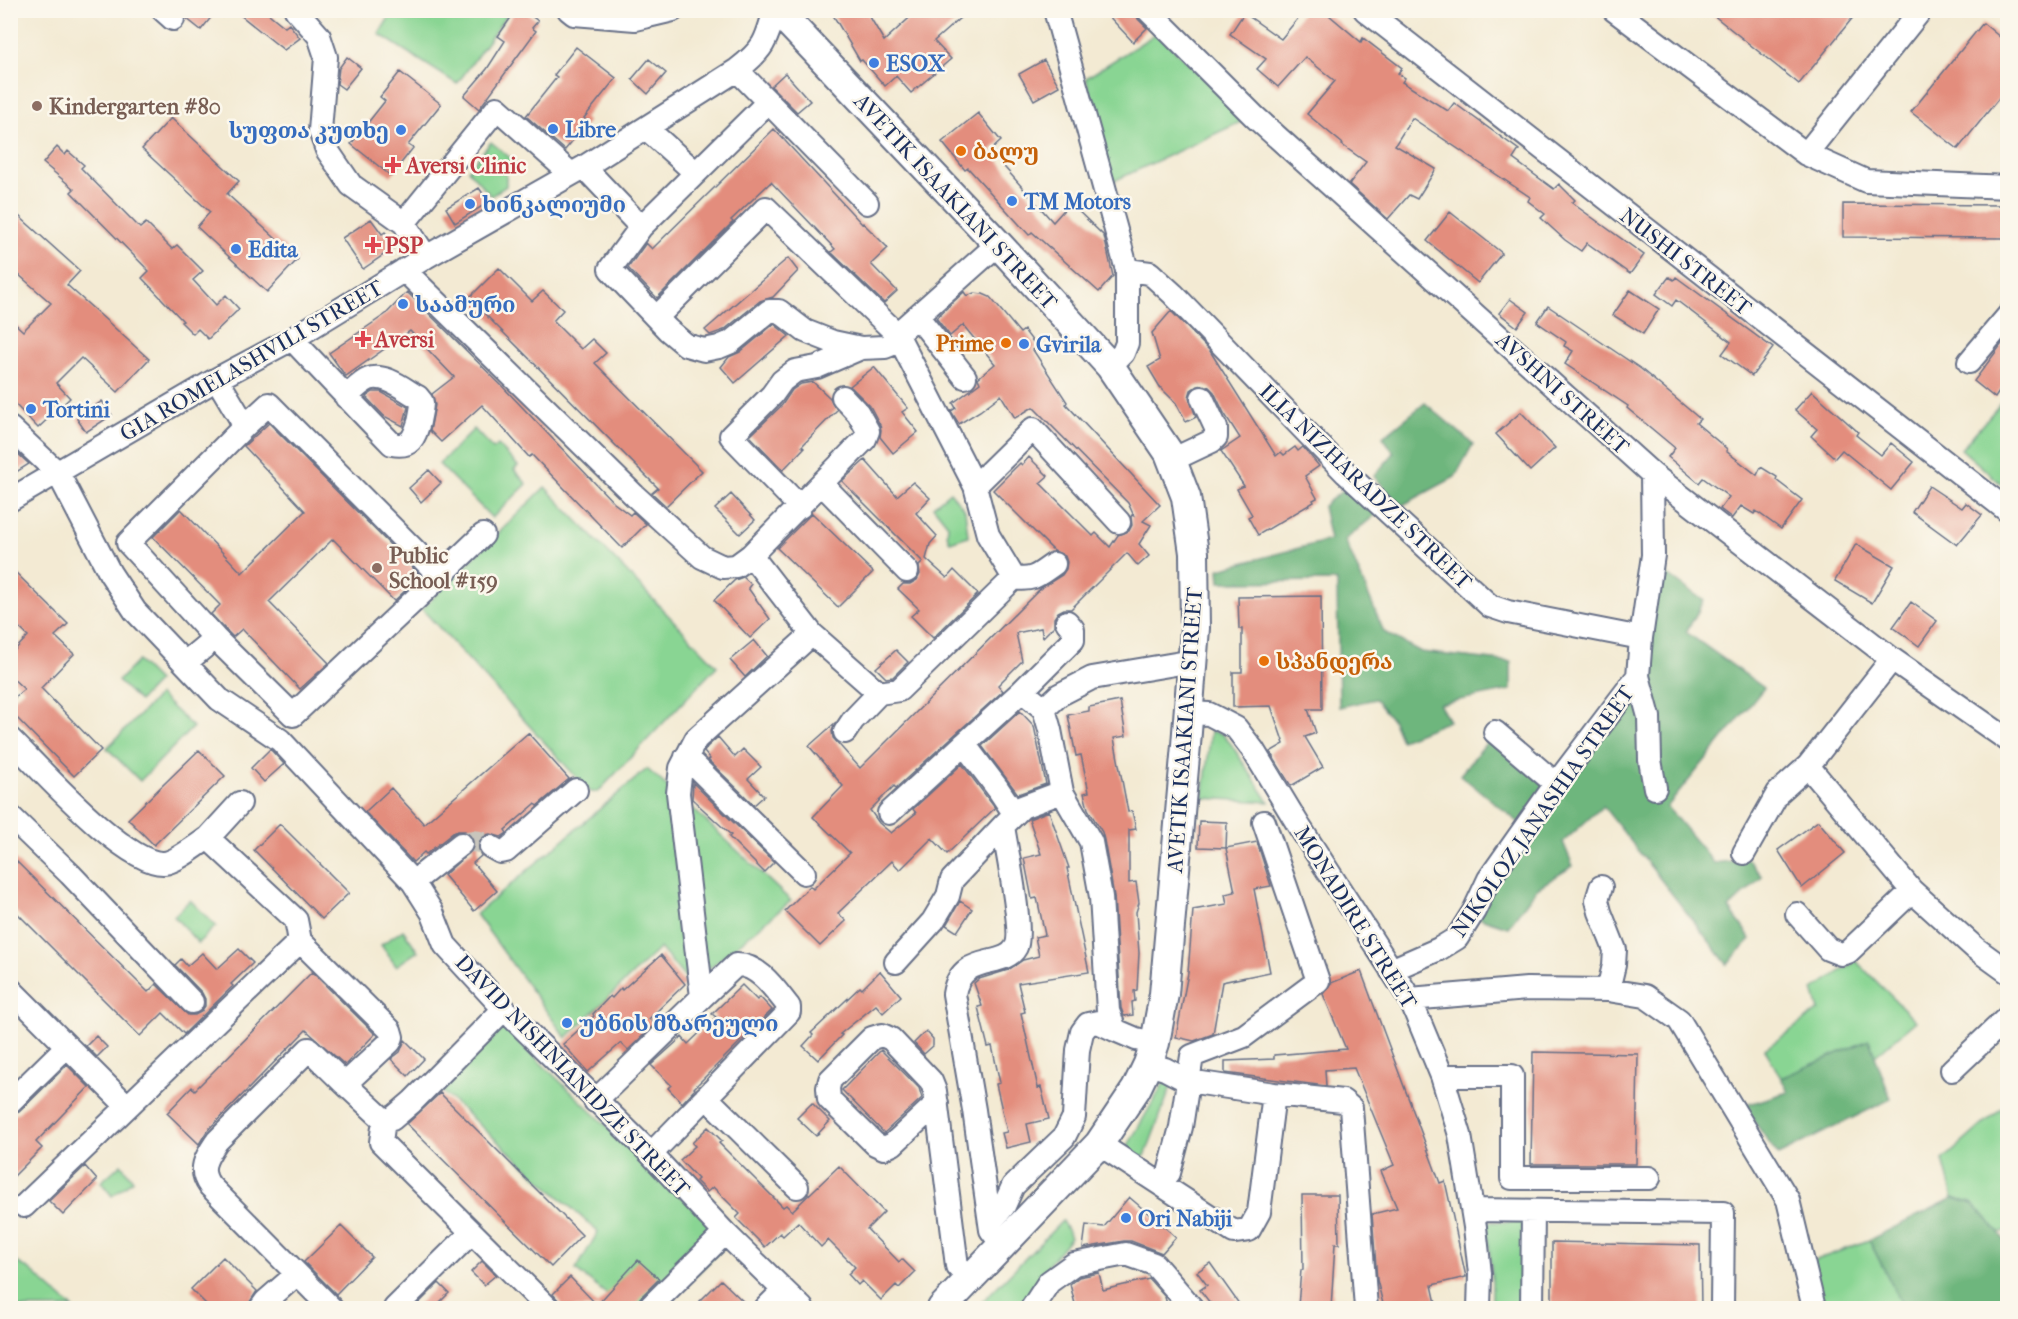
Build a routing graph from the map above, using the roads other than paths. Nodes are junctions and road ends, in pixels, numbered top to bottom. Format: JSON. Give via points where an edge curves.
{"nodes":[{"id":1,"x":296,"y":10,"type":"edge"},
{"id":2,"x":569,"y":10,"type":"edge"},
{"id":3,"x":673,"y":10,"type":"edge"},
{"id":4,"x":776,"y":10,"type":"edge"},
{"id":5,"x":1055,"y":10,"type":"edge"},
{"id":6,"x":1148,"y":10,"type":"edge"},
{"id":7,"x":1365,"y":10,"type":"edge"},
{"id":8,"x":1614,"y":10,"type":"edge"},
{"id":9,"x":1922,"y":10,"type":"edge"},
{"id":10,"x":737,"y":70,"type":"junction"},
{"id":11,"x":768,"y":102,"type":"junction"},
{"id":12,"x":646,"y":128,"type":"junction"},
{"id":13,"x":1806,"y":154,"type":"junction"},
{"id":14,"x":577,"y":170,"type":"junction"},
{"id":15,"x":696,"y":173,"type":"junction"},
{"id":16,"x":2007,"y":187,"type":"edge"},
{"id":17,"x":867,"y":203,"type":"dead end"},
{"id":18,"x":404,"y":223,"type":"junction"},
{"id":19,"x":641,"y":226,"type":"junction"},
{"id":20,"x":998,"y":244,"type":"junction"},
{"id":21,"x":426,"y":257,"type":"junction"},
{"id":22,"x":404,"y":270,"type":"junction"},
{"id":23,"x":1127,"y":270,"type":"junction"},
{"id":24,"x":917,"y":316,"type":"junction"},
{"id":25,"x":2007,"y":316,"type":"edge"},
{"id":26,"x":657,"y":317,"type":"junction"},
{"id":27,"x":899,"y":338,"type":"junction"},
{"id":28,"x":292,"y":339,"type":"junction"},
{"id":29,"x":861,"y":348,"type":"junction"},
{"id":30,"x":1969,"y":362,"type":"dead end"},
{"id":31,"x":1110,"y":366,"type":"junction"},
{"id":32,"x":965,"y":377,"type":"dead end"},
{"id":33,"x":217,"y":379,"type":"junction"},
{"id":34,"x":346,"y":396,"type":"dead end"},
{"id":35,"x":843,"y":396,"type":"dead end"},
{"id":36,"x":1202,"y":398,"type":"dead end"},
{"id":37,"x":245,"y":426,"type":"junction"},
{"id":38,"x":10,"y":428,"type":"edge"},
{"id":39,"x":1172,"y":460,"type":"junction"},
{"id":40,"x":58,"y":473,"type":"junction"},
{"id":41,"x":1652,"y":474,"type":"junction"},
{"id":42,"x":822,"y":484,"type":"junction"},
{"id":43,"x":975,"y":486,"type":"junction"},
{"id":44,"x":10,"y":500,"type":"edge"},
{"id":45,"x":800,"y":507,"type":"junction"},
{"id":46,"x":2007,"y":511,"type":"edge"},
{"id":47,"x":1119,"y":522,"type":"dead end"},
{"id":48,"x":483,"y":535,"type":"dead end"},
{"id":49,"x":751,"y":555,"type":"junction"},
{"id":50,"x":1054,"y":564,"type":"dead end"},
{"id":51,"x":907,"y":571,"type":"dead end"},
{"id":52,"x":440,"y":576,"type":"junction"},
{"id":53,"x":1014,"y":578,"type":"junction"},
{"id":54,"x":1067,"y":622,"type":"dead end"},
{"id":55,"x":812,"y":633,"type":"junction"},
{"id":56,"x":215,"y":638,"type":"junction"},
{"id":57,"x":1641,"y":638,"type":"junction"},
{"id":58,"x":1892,"y":659,"type":"junction"},
{"id":59,"x":1193,"y":661,"type":"junction"},
{"id":60,"x":185,"y":663,"type":"junction"},
{"id":61,"x":1638,"y":676,"type":"junction"},
{"id":62,"x":1022,"y":691,"type":"junction"},
{"id":63,"x":879,"y":693,"type":"junction"},
{"id":64,"x":1044,"y":709,"type":"junction"},
{"id":65,"x":1189,"y":713,"type":"junction"},
{"id":66,"x":845,"y":732,"type":"dead end"},
{"id":67,"x":1495,"y":732,"type":"dead end"},
{"id":68,"x":10,"y":739,"type":"edge"},
{"id":69,"x":2007,"y":741,"type":"edge"},
{"id":70,"x":964,"y":744,"type":"junction"},
{"id":71,"x":686,"y":757,"type":"junction"},
{"id":72,"x":1808,"y":766,"type":"junction"},
{"id":73,"x":1556,"y":784,"type":"junction"},
{"id":74,"x":1655,"y":788,"type":"dead end"},
{"id":75,"x":576,"y":790,"type":"dead end"},
{"id":76,"x":1062,"y":792,"type":"junction"},
{"id":77,"x":240,"y":803,"type":"dead end"},
{"id":78,"x":889,"y":813,"type":"dead end"},
{"id":79,"x":10,"y":816,"type":"edge"},
{"id":80,"x":1009,"y":820,"type":"junction"},
{"id":81,"x":1264,"y":822,"type":"dead end"},
{"id":82,"x":208,"y":838,"type":"junction"},
{"id":83,"x":461,"y":844,"type":"tunnel mouth"},
{"id":84,"x":491,"y":847,"type":"tunnel mouth"},
{"id":85,"x":1744,"y":853,"type":"dead end"},
{"id":86,"x":804,"y":873,"type":"dead end"},
{"id":87,"x":413,"y":882,"type":"junction"},
{"id":88,"x":1601,"y":887,"type":"dead end"},
{"id":89,"x":1912,"y":891,"type":"junction"},
{"id":90,"x":1797,"y":914,"type":"dead end"},
{"id":91,"x":300,"y":941,"type":"junction"},
{"id":92,"x":896,"y":962,"type":"dead end"},
{"id":93,"x":1391,"y":970,"type":"junction"},
{"id":94,"x":2007,"y":972,"type":"edge"},
{"id":95,"x":10,"y":989,"type":"edge"},
{"id":96,"x":1608,"y":990,"type":"junction"},
{"id":97,"x":702,"y":997,"type":"junction"},
{"id":98,"x":1410,"y":999,"type":"junction"},
{"id":99,"x":192,"y":1002,"type":"dead end"},
{"id":100,"x":504,"y":1009,"type":"junction"},
{"id":101,"x":2007,"y":1017,"type":"edge"},
{"id":102,"x":1115,"y":1030,"type":"junction"},
{"id":103,"x":67,"y":1047,"type":"junction"},
{"id":104,"x":1151,"y":1054,"type":"junction"},
{"id":105,"x":1952,"y":1070,"type":"dead end"},
{"id":106,"x":1442,"y":1076,"type":"junction"},
{"id":107,"x":1188,"y":1081,"type":"junction"},
{"id":108,"x":345,"y":1084,"type":"junction"},
{"id":109,"x":1275,"y":1094,"type":"junction"},
{"id":110,"x":706,"y":1097,"type":"junction"},
{"id":111,"x":595,"y":1101,"type":"junction"},
{"id":112,"x":10,"y":1102,"type":"edge"},
{"id":113,"x":937,"y":1103,"type":"junction"},
{"id":114,"x":127,"y":1107,"type":"junction"},
{"id":115,"x":384,"y":1120,"type":"junction"},
{"id":116,"x":1099,"y":1144,"type":"junction"},
{"id":117,"x":651,"y":1154,"type":"junction"},
{"id":118,"x":1649,"y":1178,"type":"dead end"},
{"id":119,"x":1161,"y":1183,"type":"junction"},
{"id":120,"x":797,"y":1187,"type":"dead end"},
{"id":121,"x":24,"y":1206,"type":"dead end"},
{"id":122,"x":1473,"y":1210,"type":"junction"},
{"id":123,"x":1533,"y":1211,"type":"junction"},
{"id":124,"x":471,"y":1233,"type":"junction"},
{"id":125,"x":725,"y":1233,"type":"junction"},
{"id":126,"x":997,"y":1234,"type":"junction"},
{"id":127,"x":297,"y":1274,"type":"junction"},
{"id":128,"x":970,"y":1280,"type":"junction"},
{"id":129,"x":783,"y":1291,"type":"junction"},
{"id":130,"x":261,"y":1308,"type":"edge"},
{"id":131,"x":331,"y":1308,"type":"edge"},
{"id":132,"x":395,"y":1308,"type":"edge"},
{"id":133,"x":548,"y":1308,"type":"edge"},
{"id":134,"x":649,"y":1308,"type":"edge"},
{"id":135,"x":766,"y":1308,"type":"edge"},
{"id":136,"x":802,"y":1308,"type":"edge"},
{"id":137,"x":942,"y":1308,"type":"edge"},
{"id":138,"x":1032,"y":1308,"type":"edge"},
{"id":139,"x":1192,"y":1308,"type":"edge"},
{"id":140,"x":1366,"y":1308,"type":"edge"},
{"id":141,"x":1479,"y":1308,"type":"edge"},
{"id":142,"x":1532,"y":1308,"type":"edge"},
{"id":143,"x":1722,"y":1308,"type":"edge"},
{"id":144,"x":1814,"y":1308,"type":"edge"}],
"edges":[{"from":1,"to":18,"type":"street","via":[[320,36],[327,57],[320,131],[327,150],[351,185]]},
{"from":2,"to":3,"type":"street","via":[[574,14],[635,19]]},
{"from":4,"to":10,"type":"street","name":"GIA ROMELASHVILI STREET","via":[[767,40]]},
{"from":4,"to":20,"type":"main road","name":"AVETIK ISAAKIANI STREET"},
{"from":5,"to":23,"type":"street"},
{"from":6,"to":41,"type":"street","name":"AVSHNI STREET","via":[[1255,117]]},
{"from":7,"to":46,"type":"street","name":"NUSHI STREET"},
{"from":8,"to":13,"type":"street"},
{"from":9,"to":13,"type":"street"},
{"from":10,"to":11,"type":"street"},
{"from":10,"to":12,"type":"street","name":"GIA ROMELASHVILI STREET"},
{"from":11,"to":15,"type":"street"},
{"from":11,"to":17,"type":"street"},
{"from":12,"to":14,"type":"street","name":"GIA ROMELASHVILI STREET"},
{"from":12,"to":15,"type":"street"},
{"from":13,"to":16,"type":"street","via":[[1866,181]]},
{"from":14,"to":18,"type":"street","via":[[497,108]]},
{"from":14,"to":19,"type":"street"},
{"from":14,"to":21,"type":"street","name":"GIA ROMELASHVILI STREET"},
{"from":15,"to":19,"type":"street"},
{"from":18,"to":21,"type":"street"},
{"from":19,"to":26,"type":"street","via":[[610,269]]},
{"from":20,"to":24,"type":"street"},
{"from":20,"to":31,"type":"main road","name":"AVETIK ISAAKIANI STREET"},
{"from":21,"to":22,"type":"street","name":"GIA ROMELASHVILI STREET"},
{"from":22,"to":28,"type":"street","name":"GIA ROMELASHVILI STREET"},
{"from":22,"to":49,"type":"street","via":[[702,557],[723,567],[736,566]]},
{"from":23,"to":31,"type":"street","via":[[1127,343]]},
{"from":23,"to":57,"type":"street","name":"ILIA NIZHARADZE STREET","via":[[1150,273],[1173,294],[1346,473],[1490,606]]},
{"from":24,"to":27,"type":"street"},
{"from":24,"to":32,"type":"street"},
{"from":25,"to":30,"type":"street"},
{"from":26,"to":27,"type":"street","via":[[766,208]]},
{"from":26,"to":29,"type":"street","via":[[686,345],[704,350],[732,342],[769,311],[779,311],[805,331]]},
{"from":27,"to":29,"type":"street","via":[[885,346]]},
{"from":27,"to":43,"type":"street"},
{"from":28,"to":33,"type":"street","name":"GIA ROMELASHVILI STREET"},
{"from":28,"to":34,"type":"street"},
{"from":29,"to":45,"type":"street","via":[[817,367],[795,371],[732,436]]},
{"from":31,"to":39,"type":"main road","name":"AVETIK ISAAKIANI STREET"},
{"from":33,"to":37,"type":"street"},
{"from":33,"to":40,"type":"street","name":"GIA ROMELASHVILI STREET"},
{"from":35,"to":42,"type":"street","via":[[868,431],[866,439]]},
{"from":36,"to":39,"type":"street","via":[[1216,428],[1216,437]]},
{"from":37,"to":52,"type":"street","via":[[269,404]]},
{"from":37,"to":56,"type":"street","via":[[128,543]]},
{"from":38,"to":40,"type":"street","name":"DAVID NISHNIANIDZE STREET"},
{"from":39,"to":59,"type":"main road","name":"AVETIK ISAAKIANI STREET","via":[[1186,497],[1194,553]]},
{"from":40,"to":44,"type":"street","name":"GIA ROMELASHVILI STREET"},
{"from":40,"to":60,"type":"street","name":"DAVID NISHNIANIDZE STREET","via":[[128,601]]},
{"from":41,"to":57,"type":"street","name":"NIKOLOZ JANASHIA STREET","via":[[1653,555]]},
{"from":41,"to":58,"type":"street","name":"AVSHNI STREET"},
{"from":42,"to":45,"type":"street"},
{"from":42,"to":51,"type":"street"},
{"from":43,"to":47,"type":"street","via":[[1033,429]]},
{"from":43,"to":53,"type":"street","via":[[988,535]]},
{"from":45,"to":49,"type":"street"},
{"from":48,"to":52,"type":"street"},
{"from":49,"to":55,"type":"street"},
{"from":50,"to":53,"type":"street","via":[[1035,578]]},
{"from":52,"to":56,"type":"street","via":[[293,715]]},
{"from":53,"to":63,"type":"street","via":[[899,690]]},
{"from":54,"to":62,"type":"street","via":[[1074,629],[1073,640]]},
{"from":55,"to":63,"type":"street"},
{"from":55,"to":71,"type":"street","via":[[696,739]]},
{"from":56,"to":60,"type":"street"},
{"from":57,"to":61,"type":"street","name":"NIKOLOZ JANASHIA STREET"},
{"from":58,"to":69,"type":"street","name":"AVSHNI STREET"},
{"from":58,"to":72,"type":"street"},
{"from":59,"to":64,"type":"street","via":[[1092,678],[1059,695]]},
{"from":59,"to":65,"type":"main road","name":"AVETIK ISAAKIANI STREET"},
{"from":60,"to":87,"type":"street","name":"DAVID NISHNIANIDZE STREET","via":[[219,699],[280,740]]},
{"from":61,"to":73,"type":"street","name":"NIKOLOZ JANASHIA STREET"},
{"from":61,"to":74,"type":"street","via":[[1649,717]]},
{"from":62,"to":64,"type":"street"},
{"from":62,"to":70,"type":"street"},
{"from":63,"to":66,"type":"street"},
{"from":64,"to":76,"type":"street"},
{"from":65,"to":93,"type":"street","name":"MONADIRE STREET","via":[[1209,714],[1236,728],[1248,743]]},
{"from":65,"to":104,"type":"main road","name":"AVETIK ISAAKIANI STREET","via":[[1164,994]]},
{"from":67,"to":73,"type":"street"},
{"from":68,"to":82,"type":"street","via":[[108,836],[136,854],[163,863]]},
{"from":70,"to":78,"type":"street"},
{"from":70,"to":80,"type":"street","via":[[998,789]]},
{"from":71,"to":86,"type":"street"},
{"from":71,"to":97,"type":"street","via":[[678,793]]},
{"from":72,"to":85,"type":"street","via":[[1778,793]]},
{"from":72,"to":89,"type":"street"},
{"from":73,"to":93,"type":"street","name":"NIKOLOZ JANASHIA STREET","via":[[1489,879],[1457,938]]},
{"from":75,"to":84,"type":"street","via":[[506,851]]},
{"from":76,"to":80,"type":"street","via":[[1022,807]]},
{"from":76,"to":102,"type":"street","via":[[1091,842],[1101,897],[1108,1011]]},
{"from":77,"to":82,"type":"street"},
{"from":79,"to":99,"type":"street"},
{"from":80,"to":92,"type":"street","via":[[952,880],[948,896],[933,921]]},
{"from":80,"to":126,"type":"street","via":[[1016,948],[1010,954],[964,970],[954,994]]},
{"from":81,"to":107,"type":"street","via":[[1318,981],[1244,1036],[1192,1056]]},
{"from":82,"to":91,"type":"street","via":[[296,920]]},
{"from":83,"to":87,"type":"street"},
{"from":87,"to":100,"type":"street","name":"DAVID NISHNIANIDZE STREET","via":[[432,912],[445,945]]},
{"from":88,"to":96,"type":"street","via":[[1597,900],[1615,950]]},
{"from":89,"to":90,"type":"street","via":[[1848,952],[1841,954],[1828,949]]},
{"from":89,"to":94,"type":"street"},
{"from":91,"to":108,"type":"street","via":[[390,1030],[390,1042]]},
{"from":91,"to":114,"type":"street"},
{"from":93,"to":98,"type":"street","name":"MONADIRE STREET"},
{"from":95,"to":103,"type":"street"},
{"from":96,"to":98,"type":"street","via":[[1527,989]]},
{"from":96,"to":144,"type":"street","via":[[1645,996],[1679,1020],[1788,1200]]},
{"from":97,"to":110,"type":"street","via":[[736,965],[743,965],[763,977],[789,1007],[789,1012]]},
{"from":97,"to":111,"type":"street"},
{"from":98,"to":106,"type":"street","name":"MONADIRE STREET"},
{"from":100,"to":111,"type":"street","name":"DAVID NISHNIANIDZE STREET"},
{"from":100,"to":115,"type":"street","via":[[412,1102],[392,1119]]},
{"from":101,"to":105,"type":"street"},
{"from":102,"to":104,"type":"street","via":[[1136,1039]]},
{"from":102,"to":126,"type":"street","via":[[1098,1022],[1088,1024],[1082,1032],[1074,1117],[1064,1137],[1012,1186]]},
{"from":103,"to":112,"type":"street"},
{"from":103,"to":114,"type":"street"},
{"from":104,"to":107,"type":"street","via":[[1165,1069]]},
{"from":104,"to":116,"type":"main road","name":"AVETIK ISAAKIANI STREET","via":[[1136,1089]]},
{"from":106,"to":118,"type":"street","via":[[1512,1076],[1512,1178]]},
{"from":106,"to":122,"type":"street","name":"MONADIRE STREET","via":[[1460,1135]]},
{"from":107,"to":109,"type":"street"},
{"from":107,"to":119,"type":"street","via":[[1169,1173]]},
{"from":108,"to":115,"type":"street"},
{"from":108,"to":127,"type":"street","via":[[309,1048],[217,1141],[204,1166],[204,1179],[210,1186]]},
{"from":109,"to":119,"type":"street","via":[[1259,1212],[1249,1230],[1234,1232]]},
{"from":109,"to":140,"type":"street","via":[[1343,1101],[1351,1107]]},
{"from":110,"to":117,"type":"street"},
{"from":110,"to":120,"type":"street"},
{"from":111,"to":117,"type":"street","name":"DAVID NISHNIANIDZE STREET"},
{"from":113,"to":113,"type":"street","via":[[932,1081],[891,1039],[882,1035],[872,1038],[830,1080],[828,1088],[829,1100],[874,1144],[884,1148]]},
{"from":113,"to":128,"type":"street","via":[[957,1266]]},
{"from":114,"to":121,"type":"street"},
{"from":115,"to":124,"type":"street","via":[[381,1142]]},
{"from":116,"to":119,"type":"street"},
{"from":116,"to":126,"type":"main road","name":"AVETIK ISAAKIANI STREET"},
{"from":117,"to":125,"type":"street","name":"DAVID NISHNIANIDZE STREET"},
{"from":122,"to":123,"type":"street"},
{"from":122,"to":141,"type":"street","name":"MONADIRE STREET","via":[[1480,1274]]},
{"from":123,"to":142,"type":"street"},
{"from":123,"to":143,"type":"street","via":[[1723,1213]]},
{"from":124,"to":132,"type":"street"},
{"from":124,"to":133,"type":"street"},
{"from":125,"to":129,"type":"street","name":"DAVID NISHNIANIDZE STREET"},
{"from":125,"to":134,"type":"street"},
{"from":126,"to":128,"type":"main road","name":"AVETIK ISAAKIANI STREET"},
{"from":127,"to":130,"type":"street"},
{"from":127,"to":131,"type":"street"},
{"from":128,"to":137,"type":"main road","name":"AVETIK ISAAKIANI STREET"},
{"from":129,"to":135,"type":"street"},
{"from":129,"to":136,"type":"street","name":"DAVID NISHNIANIDZE STREET"},
{"from":138,"to":139,"type":"street","via":[[1049,1282],[1074,1264],[1126,1254],[1154,1264]]}]}
